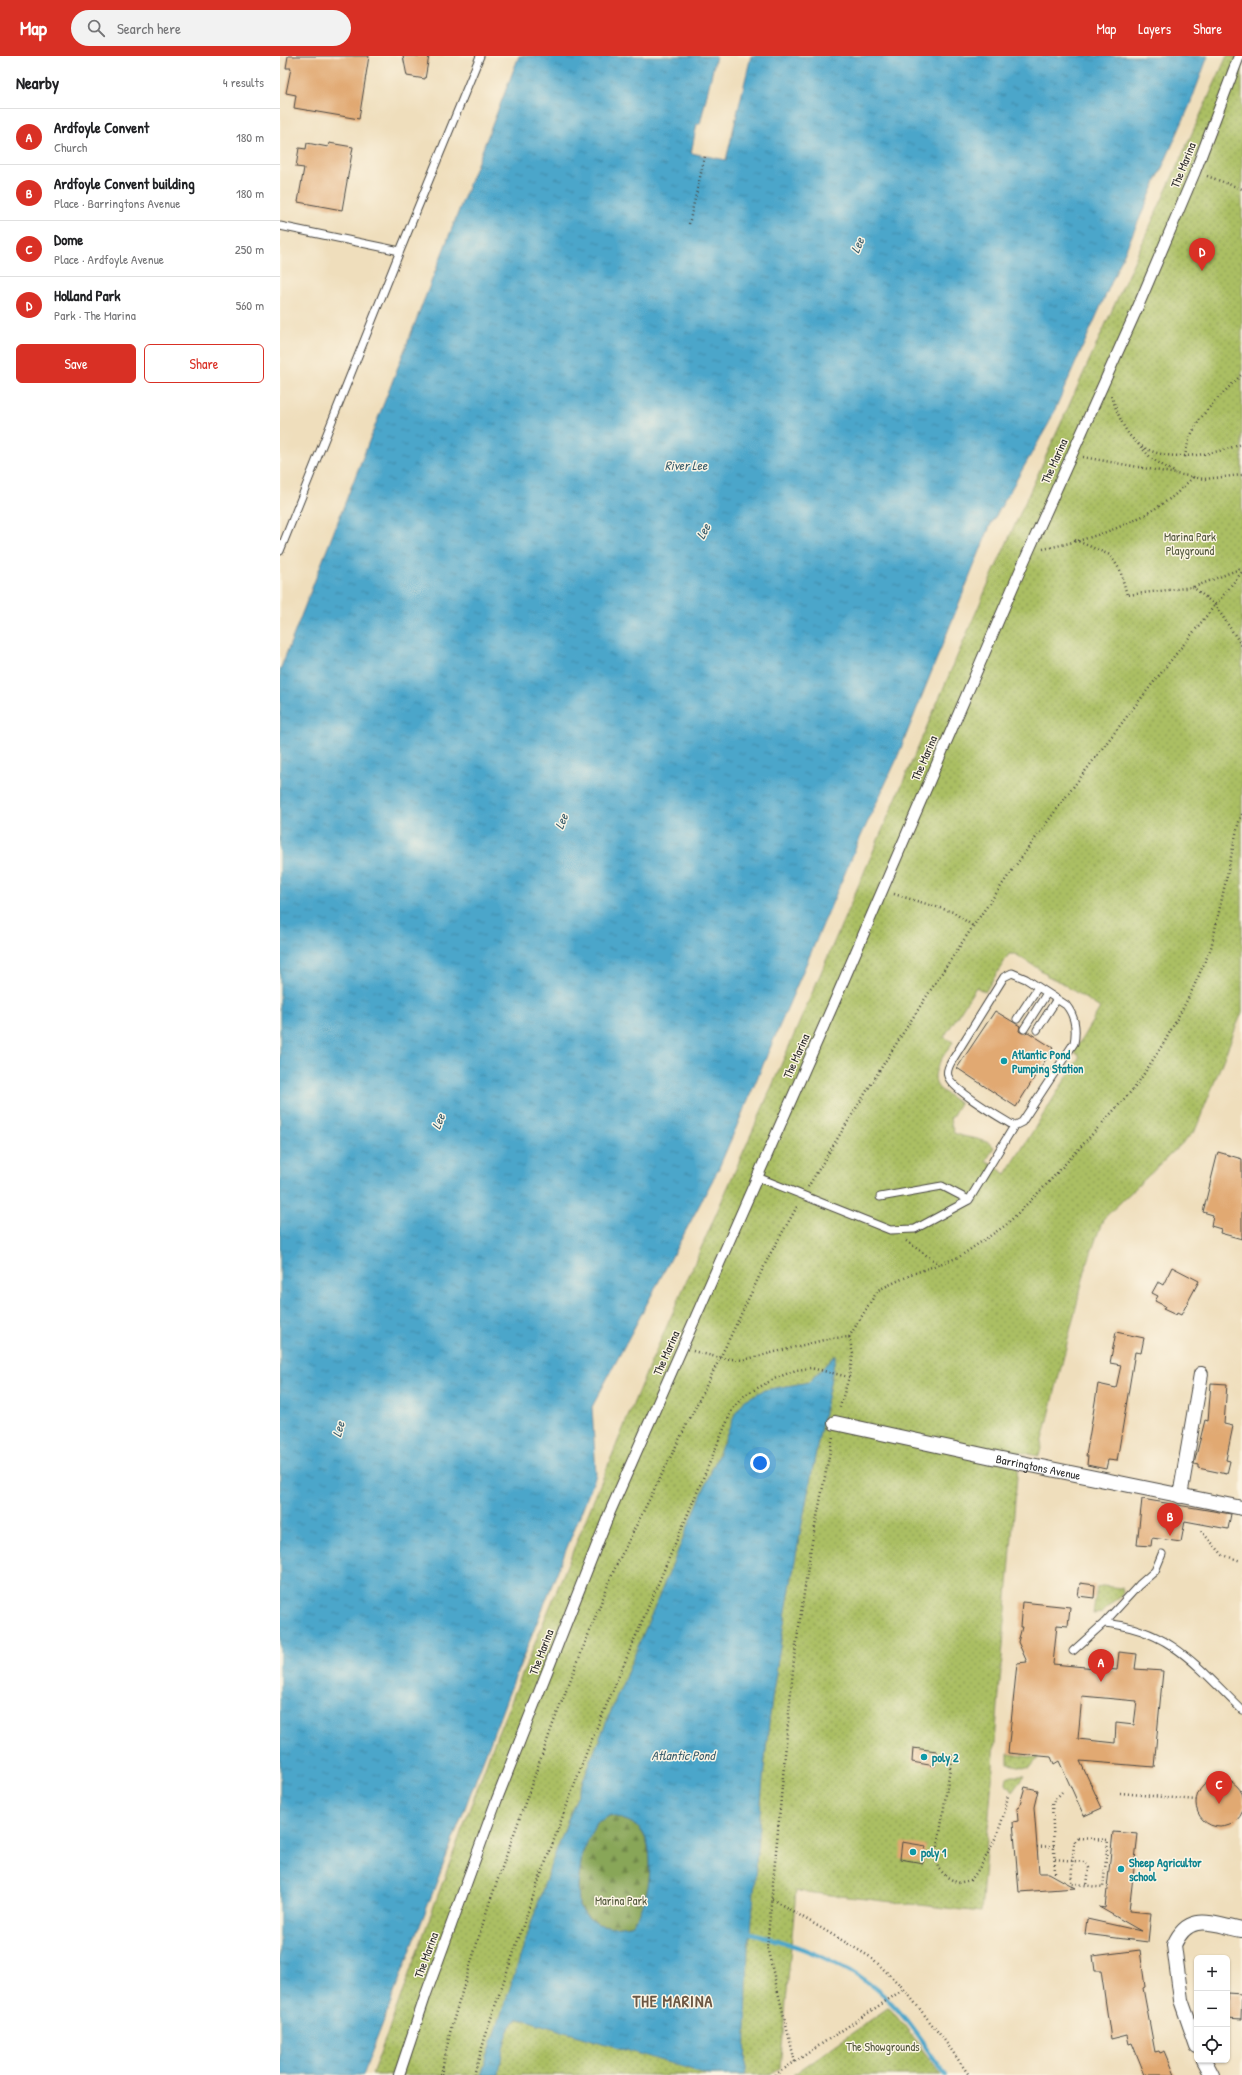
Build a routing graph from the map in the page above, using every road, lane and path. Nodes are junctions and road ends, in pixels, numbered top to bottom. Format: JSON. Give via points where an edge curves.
{"nodes":[{"id":1,"x":480,"y":56,"type":"edge"},
{"id":2,"x":1239,"y":56,"type":"edge"},
{"id":3,"x":705,"y":156,"type":"dead end"},
{"id":4,"x":1195,"y":172,"type":"junction"},
{"id":5,"x":1242,"y":189,"type":"edge"},
{"id":6,"x":689,"y":224,"type":"dead end"},
{"id":7,"x":280,"y":226,"type":"edge"},
{"id":8,"x":400,"y":251,"type":"junction"},
{"id":9,"x":1242,"y":374,"type":"edge"},
{"id":10,"x":1105,"y":381,"type":"junction"},
{"id":11,"x":1132,"y":438,"type":"junction"},
{"id":12,"x":1242,"y":444,"type":"edge"},
{"id":13,"x":1071,"y":455,"type":"junction"},
{"id":14,"x":1185,"y":457,"type":"junction"},
{"id":15,"x":1179,"y":475,"type":"junction"},
{"id":16,"x":1242,"y":475,"type":"edge"},
{"id":17,"x":1193,"y":477,"type":"junction"},
{"id":18,"x":1075,"y":540,"type":"junction"},
{"id":19,"x":280,"y":551,"type":"edge"},
{"id":20,"x":1028,"y":551,"type":"junction"},
{"id":21,"x":1242,"y":568,"type":"edge"},
{"id":22,"x":1242,"y":572,"type":"edge"},
{"id":23,"x":1193,"y":587,"type":"junction"},
{"id":24,"x":1215,"y":605,"type":"junction"},
{"id":25,"x":1242,"y":646,"type":"edge"},
{"id":26,"x":1242,"y":814,"type":"edge"},
{"id":27,"x":882,"y":890,"type":"junction"},
{"id":28,"x":973,"y":926,"type":"junction"},
{"id":29,"x":1038,"y":987,"type":"junction"},
{"id":30,"x":1047,"y":993,"type":"junction"},
{"id":31,"x":1057,"y":999,"type":"junction"},
{"id":32,"x":1017,"y":1019,"type":"dead end"},
{"id":33,"x":1024,"y":1029,"type":"dead end"},
{"id":34,"x":1037,"y":1030,"type":"dead end"},
{"id":35,"x":1014,"y":1126,"type":"junction"},
{"id":36,"x":757,"y":1177,"type":"junction"},
{"id":37,"x":803,"y":1195,"type":"junction"},
{"id":38,"x":880,"y":1197,"type":"dead end"},
{"id":39,"x":969,"y":1200,"type":"junction"},
{"id":40,"x":890,"y":1230,"type":"junction"},
{"id":41,"x":940,"y":1264,"type":"junction"},
{"id":42,"x":849,"y":1337,"type":"junction"},
{"id":43,"x":683,"y":1347,"type":"junction"},
{"id":44,"x":720,"y":1358,"type":"junction"},
{"id":45,"x":1201,"y":1374,"type":"dead end"},
{"id":46,"x":849,"y":1377,"type":"junction"},
{"id":47,"x":835,"y":1423,"type":"junction"},
{"id":48,"x":1180,"y":1496,"type":"junction"},
{"id":49,"x":1242,"y":1508,"type":"edge"},
{"id":50,"x":1201,"y":1531,"type":"dead end"},
{"id":51,"x":1162,"y":1554,"type":"dead end"},
{"id":52,"x":1241,"y":1562,"type":"edge"},
{"id":53,"x":1104,"y":1623,"type":"junction"},
{"id":54,"x":1073,"y":1651,"type":"dead end"},
{"id":55,"x":1242,"y":1710,"type":"edge"},
{"id":56,"x":952,"y":1755,"type":"dead end"},
{"id":57,"x":1062,"y":1792,"type":"dead end"},
{"id":58,"x":1120,"y":1794,"type":"dead end"},
{"id":59,"x":1008,"y":1795,"type":"dead end"},
{"id":60,"x":1196,"y":1800,"type":"dead end"},
{"id":61,"x":1054,"y":1846,"type":"junction"},
{"id":62,"x":1037,"y":1847,"type":"dead end"},
{"id":63,"x":1055,"y":1858,"type":"junction"},
{"id":64,"x":1073,"y":1861,"type":"junction"},
{"id":65,"x":1055,"y":1873,"type":"dead end"},
{"id":66,"x":1087,"y":1885,"type":"junction"},
{"id":67,"x":772,"y":1899,"type":"junction"},
{"id":68,"x":1242,"y":1930,"type":"edge"},
{"id":69,"x":904,"y":1989,"type":"junction"},
{"id":70,"x":1194,"y":2037,"type":"edge"},
{"id":71,"x":795,"y":2062,"type":"junction"},
{"id":72,"x":1206,"y":2063,"type":"edge"},
{"id":73,"x":399,"y":2075,"type":"edge"},
{"id":74,"x":441,"y":2075,"type":"edge"},
{"id":75,"x":474,"y":2075,"type":"edge"},
{"id":76,"x":775,"y":2075,"type":"edge"},
{"id":77,"x":969,"y":2075,"type":"edge"},
{"id":78,"x":1212,"y":2075,"type":"edge"}],
"edges":[{"from":1,"to":8,"type":"lane"},
{"from":2,"to":4,"type":"street","name":"The Marina"},
{"from":3,"to":6,"type":"path"},
{"from":4,"to":5,"type":"path"},
{"from":4,"to":10,"type":"street","name":"The Marina"},
{"from":7,"to":8,"type":"lane"},
{"from":8,"to":19,"type":"lane"},
{"from":9,"to":14,"type":"path","via":[[1199,418],[1186,444]]},
{"from":10,"to":11,"type":"path","via":[[1124,427]]},
{"from":10,"to":13,"type":"street","name":"The Marina"},
{"from":11,"to":14,"type":"path","via":[[1145,448]]},
{"from":11,"to":15,"type":"path","via":[[1152,459]]},
{"from":12,"to":14,"type":"path","via":[[1213,453]]},
{"from":13,"to":15,"type":"path"},
{"from":13,"to":20,"type":"street","name":"The Marina"},
{"from":15,"to":17,"type":"path"},
{"from":16,"to":17,"type":"path","via":[[1217,479]]},
{"from":17,"to":18,"type":"path","via":[[1169,500],[1138,518],[1114,530]]},
{"from":18,"to":20,"type":"path"},
{"from":18,"to":23,"type":"path","via":[[1110,555],[1120,570],[1127,595]]},
{"from":20,"to":27,"type":"street","name":"The Marina"},
{"from":21,"to":23,"type":"path"},
{"from":22,"to":24,"type":"path"},
{"from":23,"to":24,"type":"path"},
{"from":24,"to":25,"type":"path"},
{"from":24,"to":28,"type":"path","via":[[1099,753]]},
{"from":26,"to":41,"type":"path","via":[[1211,948],[1190,995],[1136,1086],[1006,1225],[959,1257]]},
{"from":27,"to":28,"type":"path","via":[[953,912]]},
{"from":27,"to":36,"type":"street","name":"The Marina"},
{"from":28,"to":37,"type":"path","via":[[893,1048]]},
{"from":29,"to":30,"type":"lane"},
{"from":29,"to":32,"type":"lane"},
{"from":29,"to":35,"type":"lane","via":[[1019,975],[1012,973],[1004,977],[948,1068],[948,1076],[956,1088]]},
{"from":30,"to":31,"type":"lane"},
{"from":30,"to":33,"type":"lane"},
{"from":31,"to":34,"type":"lane"},
{"from":31,"to":35,"type":"lane","via":[[1070,1010],[1076,1029],[1074,1043],[1022,1122]]},
{"from":35,"to":39,"type":"lane"},
{"from":36,"to":37,"type":"lane"},
{"from":36,"to":43,"type":"street","name":"The Marina"},
{"from":37,"to":40,"type":"lane"},
{"from":37,"to":44,"type":"path","via":[[769,1256]]},
{"from":38,"to":39,"type":"lane","via":[[942,1186]]},
{"from":39,"to":40,"type":"lane","via":[[915,1229]]},
{"from":40,"to":41,"type":"path"},
{"from":41,"to":42,"type":"path","via":[[878,1290]]},
{"from":42,"to":44,"type":"path","via":[[832,1338],[743,1360]]},
{"from":42,"to":46,"type":"path","via":[[853,1354]]},
{"from":43,"to":44,"type":"path"},
{"from":43,"to":73,"type":"street","name":"The Marina","via":[[609,1514],[497,1799]]},
{"from":44,"to":74,"type":"path","via":[[614,1570],[553,1724],[488,1907],[451,2028]]},
{"from":45,"to":48,"type":"street"},
{"from":46,"to":47,"type":"path"},
{"from":46,"to":75,"type":"path","via":[[811,1368],[796,1370],[743,1396],[732,1410],[587,1751],[528,1910]]},
{"from":47,"to":48,"type":"street","name":"Barringtons Avenue"},
{"from":47,"to":67,"type":"path","via":[[811,1547],[794,1659]]},
{"from":48,"to":49,"type":"street","name":"Barringtons Avenue"},
{"from":50,"to":52,"type":"path","via":[[1223,1554]]},
{"from":51,"to":53,"type":"lane","via":[[1155,1571]]},
{"from":53,"to":54,"type":"lane"},
{"from":53,"to":55,"type":"lane","via":[[1145,1631],[1166,1641],[1189,1659]]},
{"from":56,"to":59,"type":"path","via":[[936,1852],[938,1868],[947,1878],[958,1883],[971,1880],[985,1860],[998,1832]]},
{"from":57,"to":61,"type":"path","via":[[1052,1803]]},
{"from":58,"to":60,"type":"path"},
{"from":61,"to":62,"type":"path"},
{"from":61,"to":63,"type":"path"},
{"from":63,"to":64,"type":"path"},
{"from":63,"to":65,"type":"path"},
{"from":64,"to":66,"type":"path","via":[[1084,1862],[1089,1868]]},
{"from":64,"to":66,"type":"path","via":[[1071,1883]]},
{"from":64,"to":66,"type":"path","via":[[1076,1839],[1108,1840],[1103,1888]]},
{"from":67,"to":69,"type":"path","via":[[872,1958]]},
{"from":67,"to":71,"type":"path","via":[[767,1947]]},
{"from":68,"to":70,"type":"street","via":[[1201,1921],[1186,1926],[1177,1938],[1174,1945],[1181,2000]]},
{"from":69,"to":71,"type":"path"},
{"from":69,"to":77,"type":"path"},
{"from":71,"to":76,"type":"path"},
{"from":72,"to":78,"type":"street"}]}
